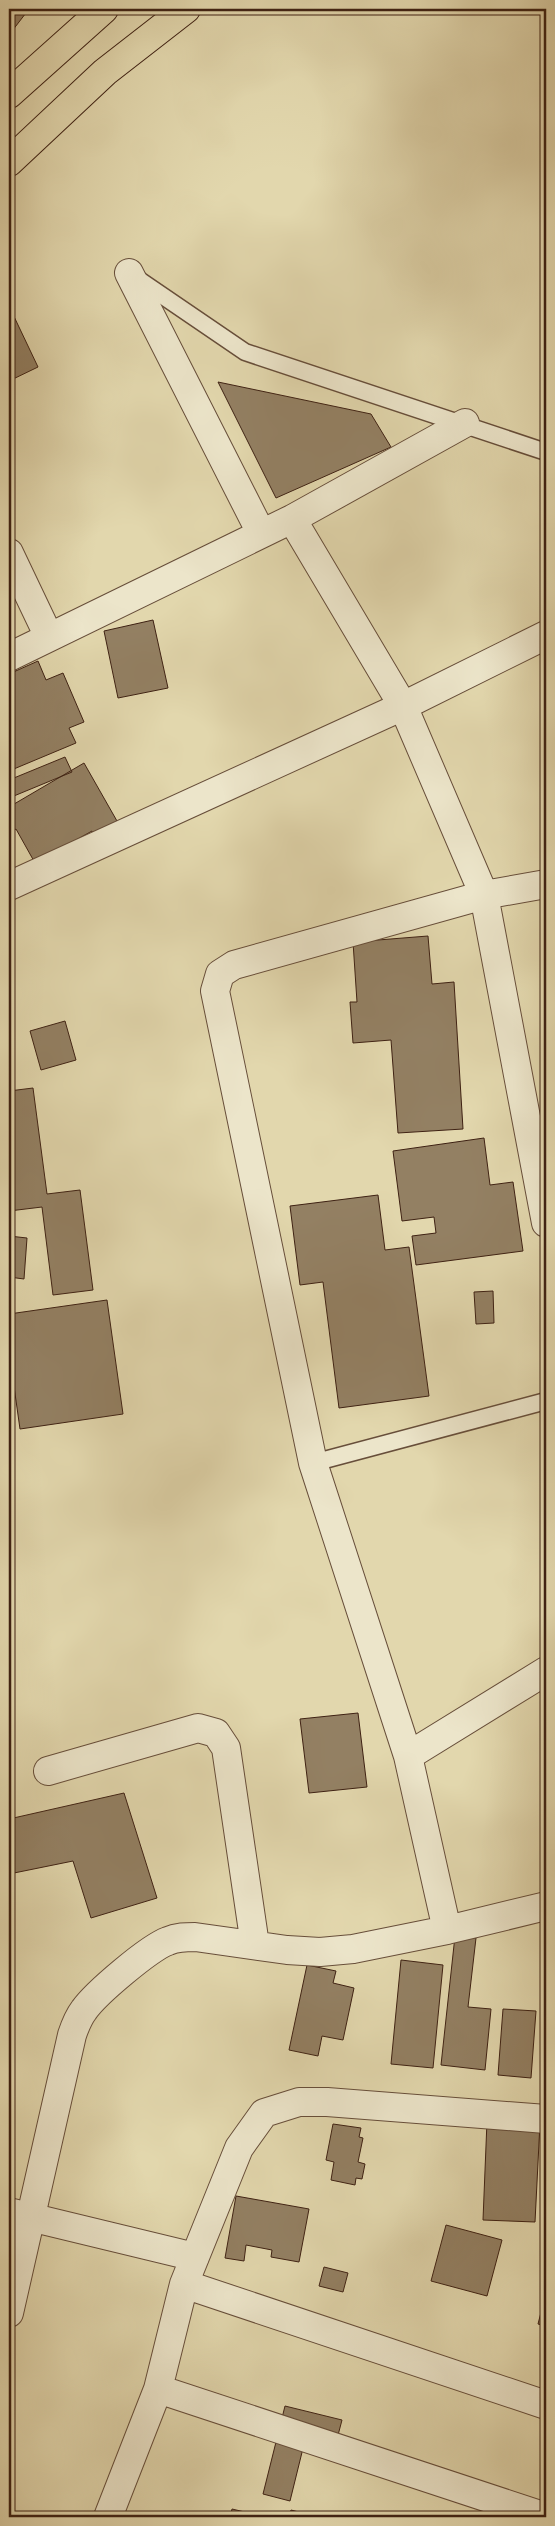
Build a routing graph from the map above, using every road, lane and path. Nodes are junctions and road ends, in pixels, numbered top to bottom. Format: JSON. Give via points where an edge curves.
{"nodes":[{"id":1,"x":104,"y":9,"type":"edge"},
{"id":2,"x":186,"y":9,"type":"edge"},
{"id":3,"x":9,"y":94,"type":"edge"},
{"id":4,"x":9,"y":162,"type":"edge"},
{"id":5,"x":129,"y":273,"type":"joint"},
{"id":6,"x":465,"y":423,"type":"junction"},
{"id":7,"x":546,"y":452,"type":"edge"},
{"id":8,"x":292,"y":519,"type":"junction"},
{"id":9,"x":261,"y":533,"type":"junction"},
{"id":10,"x":9,"y":553,"type":"edge"},
{"id":11,"x":546,"y":635,"type":"edge"},
{"id":12,"x":48,"y":637,"type":"junction"},
{"id":13,"x":9,"y":656,"type":"edge"},
{"id":14,"x":403,"y":706,"type":"junction"},
{"id":15,"x":546,"y":884,"type":"edge"},
{"id":16,"x":9,"y":886,"type":"edge"},
{"id":17,"x":484,"y":895,"type":"junction"},
{"id":18,"x":546,"y":1223,"type":"edge"},
{"id":19,"x":546,"y":1401,"type":"edge"},
{"id":20,"x":313,"y":1463,"type":"junction"},
{"id":21,"x":546,"y":1671,"type":"edge"},
{"id":22,"x":408,"y":1756,"type":"junction"},
{"id":23,"x":48,"y":1771,"type":"dead end"},
{"id":24,"x":546,"y":1906,"type":"edge"},
{"id":25,"x":447,"y":1930,"type":"junction"},
{"id":26,"x":255,"y":1945,"type":"junction"},
{"id":27,"x":546,"y":2119,"type":"edge"},
{"id":28,"x":20,"y":2214,"type":"edge"},
{"id":29,"x":195,"y":2257,"type":"junction"},
{"id":30,"x":184,"y":2284,"type":"junction"},
{"id":31,"x":9,"y":2313,"type":"edge"},
{"id":32,"x":158,"y":2389,"type":"junction"},
{"id":33,"x":546,"y":2406,"type":"edge"},
{"id":34,"x":108,"y":2517,"type":"edge"},
{"id":35,"x":546,"y":2517,"type":"edge"}],
"edges":[{"from":1,"to":3,"type":"main road"},
{"from":2,"to":4,"type":"main road","via":[[105,72]]},
{"from":5,"to":6,"type":"lane","via":[[245,352]]},
{"from":5,"to":9,"type":"street"},
{"from":6,"to":7,"type":"lane"},
{"from":6,"to":8,"type":"street"},
{"from":8,"to":9,"type":"street"},
{"from":8,"to":14,"type":"street"},
{"from":9,"to":12,"type":"street"},
{"from":10,"to":12,"type":"street"},
{"from":11,"to":14,"type":"street"},
{"from":12,"to":13,"type":"street"},
{"from":14,"to":16,"type":"street"},
{"from":14,"to":17,"type":"street"},
{"from":15,"to":17,"type":"street"},
{"from":17,"to":18,"type":"street"},
{"from":17,"to":20,"type":"street","via":[[234,965],[220,974],[215,991]]},
{"from":19,"to":20,"type":"lane"},
{"from":20,"to":22,"type":"street"},
{"from":21,"to":22,"type":"street"},
{"from":22,"to":25,"type":"street"},
{"from":23,"to":26,"type":"street","via":[[198,1728],[216,1733],[226,1748]]},
{"from":24,"to":25,"type":"street"},
{"from":25,"to":26,"type":"street","via":[[353,1949],[320,1952]]},
{"from":26,"to":28,"type":"street","via":[[195,1936],[167,1941],[152,1950],[84,2010],[72,2035]]},
{"from":27,"to":29,"type":"street","via":[[327,2102],[299,2102],[264,2113],[239,2148]]},
{"from":28,"to":29,"type":"street"},
{"from":28,"to":31,"type":"street"},
{"from":29,"to":30,"type":"street"},
{"from":30,"to":32,"type":"street"},
{"from":30,"to":33,"type":"street"},
{"from":32,"to":34,"type":"street"},
{"from":32,"to":35,"type":"street"}]}
